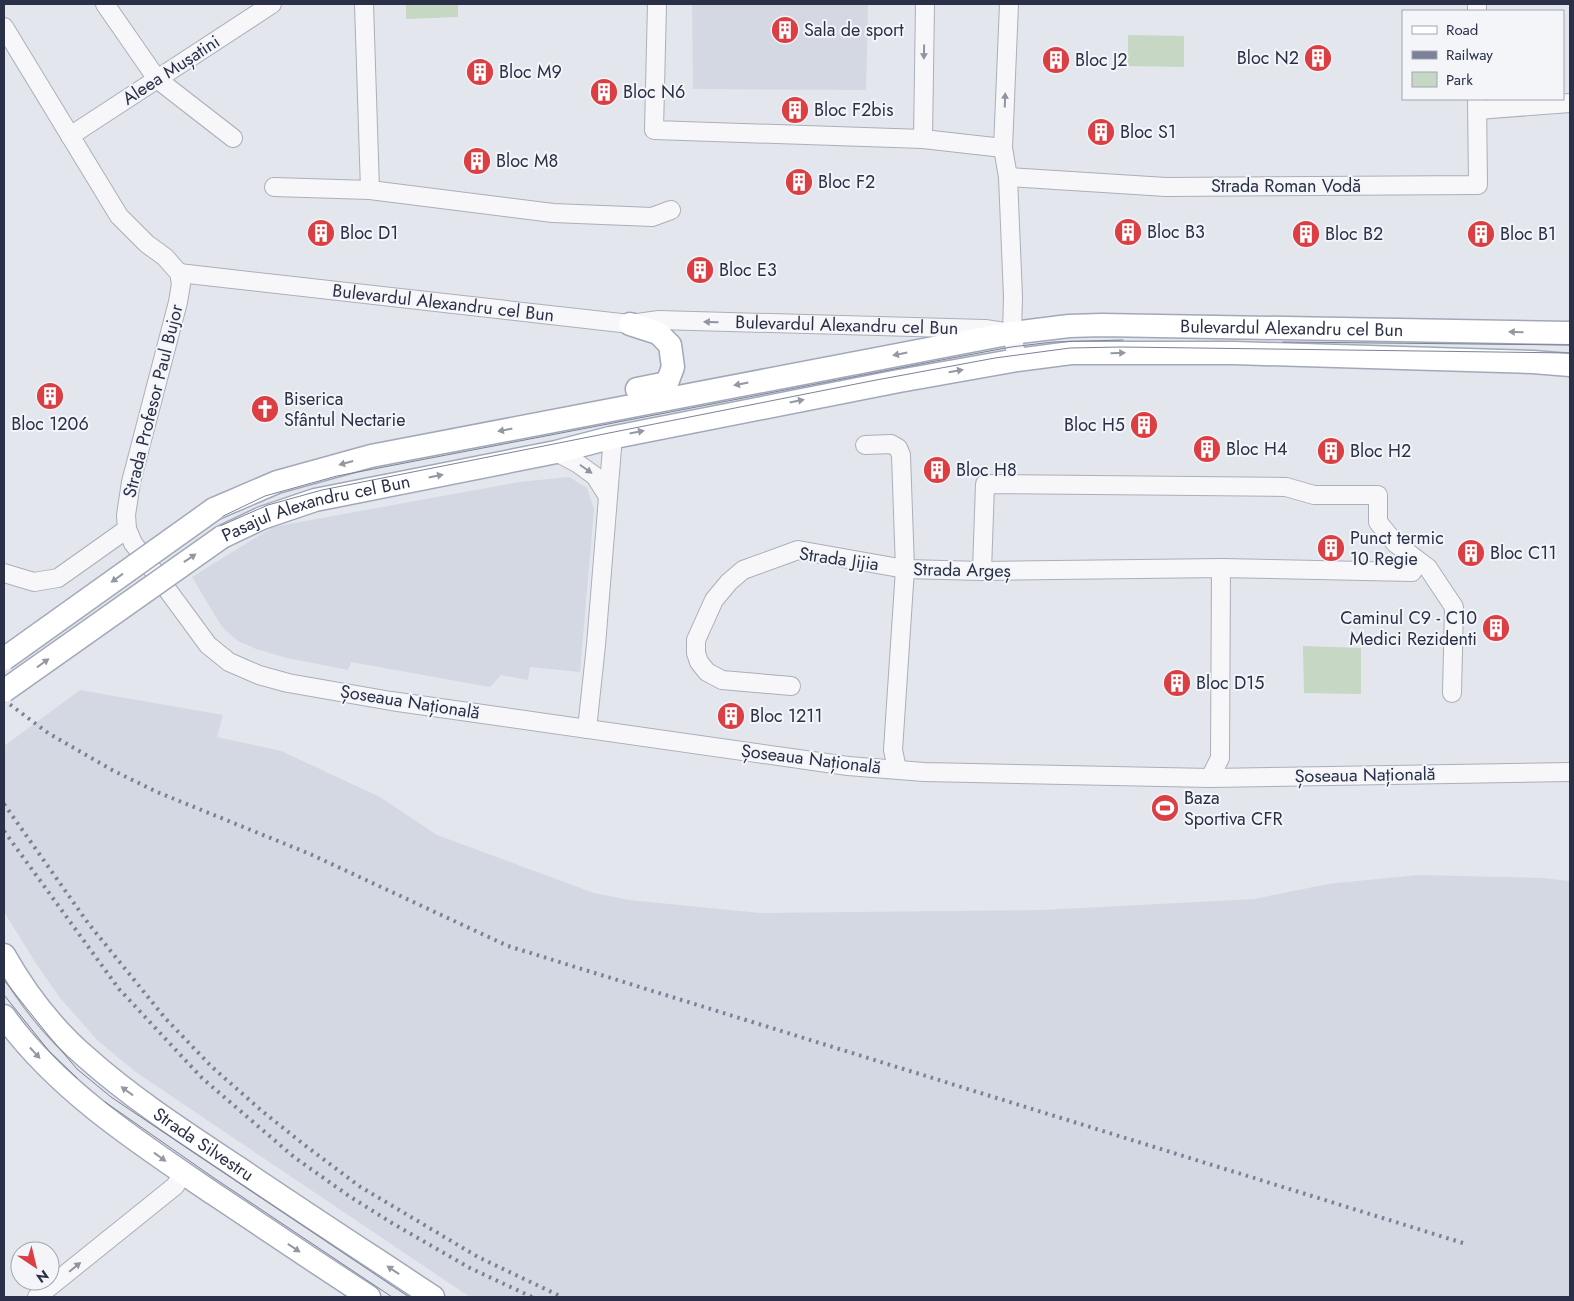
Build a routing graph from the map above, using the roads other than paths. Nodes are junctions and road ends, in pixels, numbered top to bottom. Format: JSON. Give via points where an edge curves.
{"nodes":[{"id":1,"x":105,"y":4,"type":"edge"},
{"id":2,"x":272,"y":4,"type":"edge"},
{"id":3,"x":364,"y":4,"type":"edge"},
{"id":4,"x":657,"y":4,"type":"edge"},
{"id":5,"x":925,"y":4,"type":"edge"},
{"id":6,"x":1009,"y":4,"type":"edge"},
{"id":7,"x":4,"y":27,"type":"edge"},
{"id":8,"x":157,"y":79,"type":"junction"},
{"id":9,"x":1570,"y":103,"type":"edge"},
{"id":10,"x":1478,"y":104,"type":"edge"},
{"id":11,"x":70,"y":136,"type":"junction"},
{"id":12,"x":232,"y":138,"type":"dead end"},
{"id":13,"x":923,"y":139,"type":"junction"},
{"id":14,"x":1003,"y":148,"type":"junction"},
{"id":15,"x":1008,"y":177,"type":"junction"},
{"id":16,"x":274,"y":187,"type":"dead end"},
{"id":17,"x":370,"y":190,"type":"junction"},
{"id":18,"x":671,"y":210,"type":"dead end"},
{"id":19,"x":179,"y":273,"type":"junction"},
{"id":20,"x":630,"y":324,"type":"junction"},
{"id":21,"x":1012,"y":333,"type":"junction"},
{"id":22,"x":1570,"y":333,"type":"edge"},
{"id":23,"x":1017,"y":360,"type":"junction"},
{"id":24,"x":1570,"y":366,"type":"edge"},
{"id":25,"x":552,"y":420,"type":"junction"},
{"id":26,"x":610,"y":438,"type":"junction"},
{"id":27,"x":865,"y":444,"type":"dead end"},
{"id":28,"x":556,"y":452,"type":"junction"},
{"id":29,"x":607,"y":495,"type":"junction"},
{"id":30,"x":127,"y":529,"type":"junction"},
{"id":31,"x":1419,"y":562,"type":"junction"},
{"id":32,"x":1221,"y":568,"type":"junction"},
{"id":33,"x":905,"y":569,"type":"junction"},
{"id":34,"x":982,"y":571,"type":"junction"},
{"id":35,"x":4,"y":573,"type":"edge"},
{"id":36,"x":4,"y":659,"type":"edge"},
{"id":37,"x":791,"y":686,"type":"dead end"},
{"id":38,"x":4,"y":692,"type":"edge"},
{"id":39,"x":1452,"y":693,"type":"dead end"},
{"id":40,"x":586,"y":729,"type":"junction"},
{"id":41,"x":897,"y":770,"type":"junction"},
{"id":42,"x":1570,"y":772,"type":"edge"},
{"id":43,"x":1210,"y":778,"type":"junction"},
{"id":44,"x":5,"y":959,"type":"edge"},
{"id":45,"x":4,"y":1016,"type":"edge"},
{"id":46,"x":183,"y":1173,"type":"junction"},
{"id":47,"x":37,"y":1297,"type":"edge"},
{"id":48,"x":369,"y":1297,"type":"edge"},
{"id":49,"x":433,"y":1297,"type":"edge"}],
"edges":[{"from":1,"to":8,"type":"street"},
{"from":2,"to":8,"type":"street","name":"Aleea Mușatini"},
{"from":3,"to":17,"type":"street"},
{"from":4,"to":13,"type":"street","via":[[654,130]]},
{"from":5,"to":13,"type":"street","one_way":true},
{"from":14,"to":6,"type":"street","one_way":true},
{"from":7,"to":11,"type":"street"},
{"from":8,"to":11,"type":"street","name":"Aleea Mușatini"},
{"from":8,"to":12,"type":"street"},
{"from":9,"to":10,"type":"street"},
{"from":10,"to":15,"type":"street","name":"Strada Roman Vodă","via":[[1478,185],[1166,187]]},
{"from":11,"to":19,"type":"street","via":[[119,216]]},
{"from":13,"to":14,"type":"street"},
{"from":14,"to":15,"type":"street"},
{"from":15,"to":21,"type":"street"},
{"from":16,"to":17,"type":"street"},
{"from":17,"to":18,"type":"street","via":[[554,213],[652,217]]},
{"from":19,"to":20,"type":"street","name":"Bulevardul Alexandru cel Bun"},
{"from":19,"to":30,"type":"street","name":"Strada Profesor Paul Bujor","via":[[178,302],[131,482]]},
{"from":21,"to":20,"type":"street","name":"Bulevardul Alexandru cel Bun","one_way":true,"via":[[985,329],[659,320]]},
{"from":20,"to":25,"type":"main road","via":[[658,333],[670,345],[673,367],[667,383],[572,404]]},
{"from":22,"to":21,"type":"main road","name":"Bulevardul Alexandru cel Bun","one_way":true,"via":[[1102,325]]},
{"from":21,"to":23,"type":"street"},
{"from":21,"to":25,"type":"main road","name":"Bulevardul Alexandru cel Bun","one_way":true},
{"from":23,"to":24,"type":"main road","name":"Bulevardul Alexandru cel Bun","one_way":true,"via":[[1070,353],[1234,353],[1533,362]]},
{"from":26,"to":23,"type":"main road","name":"Bulevardul Alexandru cel Bun","one_way":true},
{"from":25,"to":36,"type":"main road","name":"Pasajul Alexandru cel Bun","one_way":true,"bridge":true,"via":[[371,456],[277,482],[214,510]]},
{"from":26,"to":28,"type":"main road","name":"Bulevardul Alexandru cel Bun"},
{"from":26,"to":29,"type":"street","via":[[612,448]]},
{"from":27,"to":33,"type":"street","via":[[891,444],[901,455]]},
{"from":28,"to":29,"type":"street","one_way":true,"via":[[595,476]]},
{"from":38,"to":28,"type":"main road","name":"Pasajul Alexandru cel Bun","one_way":true,"bridge":true,"via":[[214,542],[262,518],[315,500]]},
{"from":29,"to":40,"type":"street"},
{"from":30,"to":35,"type":"street","via":[[58,578],[34,582]]},
{"from":30,"to":40,"type":"street","name":"Șoseaua Națională","via":[[132,543],[208,645],[229,662],[288,683]]},
{"from":31,"to":32,"type":"street","name":"Strada Argeș","via":[[1412,572]]},
{"from":31,"to":34,"type":"street","via":[[1395,543],[1378,522],[1378,495],[1314,495],[1286,487],[985,484]]},
{"from":31,"to":39,"type":"street","via":[[1428,568],[1454,607]]},
{"from":32,"to":34,"type":"street","name":"Strada Argeș"},
{"from":32,"to":43,"type":"street","via":[[1220,758]]},
{"from":33,"to":34,"type":"street","name":"Strada Argeș"},
{"from":33,"to":37,"type":"street","name":"Strada Jijia","via":[[798,550],[743,570],[729,582],[714,600],[696,640],[699,662],[707,672],[722,680]]},
{"from":33,"to":41,"type":"street","name":"Strada Argeș","via":[[893,750]]},
{"from":40,"to":41,"type":"street","name":"Șoseaua Națională"},
{"from":41,"to":43,"type":"street","name":"Șoseaua Națională"},
{"from":42,"to":43,"type":"street","name":"Șoseaua Națională"},
{"from":49,"to":44,"type":"main road","name":"Strada Silvestru","one_way":true,"via":[[190,1136],[119,1085],[85,1057],[55,1025]]},
{"from":45,"to":46,"type":"main road","name":"Strada Silvestru","one_way":true,"via":[[54,1074],[95,1109]]},
{"from":47,"to":46,"type":"street","one_way":true,"via":[[175,1186]]},
{"from":46,"to":48,"type":"main road","name":"Strada Silvestru","one_way":true}]}
